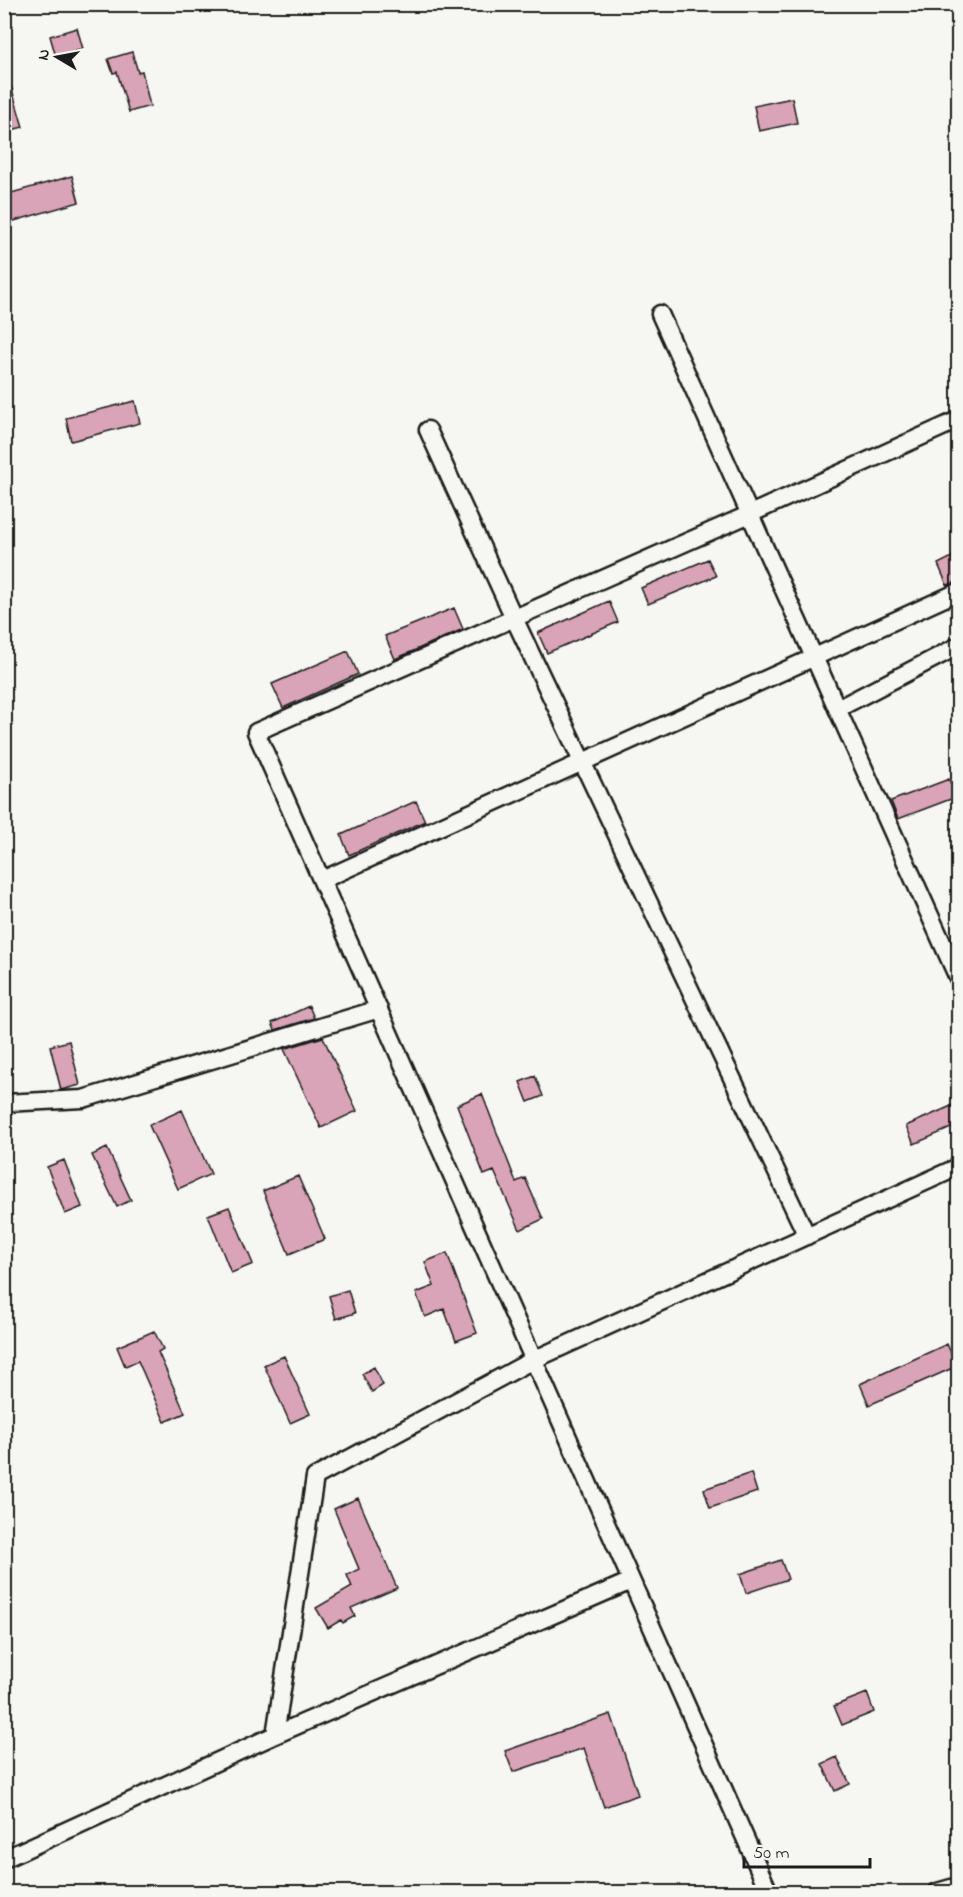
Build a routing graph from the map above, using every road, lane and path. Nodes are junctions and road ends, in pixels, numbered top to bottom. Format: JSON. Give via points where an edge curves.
{"nodes":[{"id":1,"x":660,"y":314,"type":"dead end"},
{"id":2,"x":958,"y":420,"type":"edge"},
{"id":3,"x":428,"y":430,"type":"dead end"},
{"id":4,"x":750,"y":514,"type":"junction"},
{"id":5,"x":958,"y":592,"type":"edge"},
{"id":6,"x":514,"y":618,"type":"junction"},
{"id":7,"x":958,"y":646,"type":"edge"},
{"id":8,"x":814,"y":657,"type":"junction"},
{"id":9,"x":837,"y":709,"type":"junction"},
{"id":10,"x":582,"y":762,"type":"junction"},
{"id":11,"x":322,"y":880,"type":"junction"},
{"id":12,"x":958,"y":978,"type":"edge"},
{"id":13,"x":379,"y":1009,"type":"junction"},
{"id":14,"x":4,"y":1103,"type":"edge"},
{"id":15,"x":958,"y":1167,"type":"edge"},
{"id":16,"x":807,"y":1236,"type":"junction"},
{"id":17,"x":533,"y":1360,"type":"junction"},
{"id":18,"x":631,"y":1581,"type":"junction"},
{"id":19,"x":275,"y":1735,"type":"junction"},
{"id":20,"x":4,"y":1859,"type":"edge"},
{"id":21,"x":958,"y":1886,"type":"edge"},
{"id":22,"x":769,"y":1893,"type":"edge"},
{"id":23,"x":937,"y":1893,"type":"edge"}],
"edges":[{"from":1,"to":4,"type":"street"},
{"from":2,"to":4,"type":"street"},
{"from":3,"to":6,"type":"street"},
{"from":4,"to":6,"type":"street"},
{"from":4,"to":8,"type":"street"},
{"from":5,"to":8,"type":"street"},
{"from":6,"to":10,"type":"street"},
{"from":6,"to":11,"type":"street","via":[[256,732]]},
{"from":7,"to":9,"type":"street"},
{"from":8,"to":9,"type":"street"},
{"from":8,"to":10,"type":"street"},
{"from":9,"to":12,"type":"street"},
{"from":10,"to":11,"type":"street"},
{"from":10,"to":16,"type":"street"},
{"from":11,"to":13,"type":"street"},
{"from":13,"to":14,"type":"street","via":[[83,1099]]},
{"from":13,"to":17,"type":"street"},
{"from":15,"to":16,"type":"street"},
{"from":16,"to":17,"type":"street"},
{"from":17,"to":18,"type":"street"},
{"from":17,"to":19,"type":"street","via":[[315,1477]]},
{"from":18,"to":19,"type":"street"},
{"from":18,"to":22,"type":"street"},
{"from":19,"to":20,"type":"street"},
{"from":21,"to":23,"type":"street"}]}
